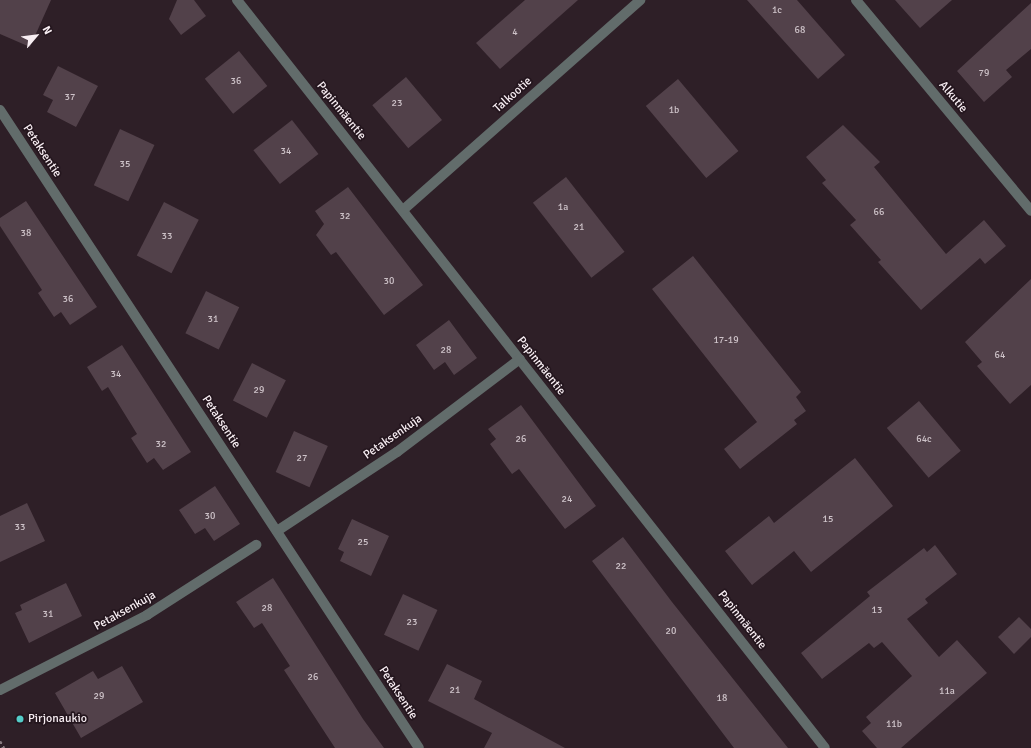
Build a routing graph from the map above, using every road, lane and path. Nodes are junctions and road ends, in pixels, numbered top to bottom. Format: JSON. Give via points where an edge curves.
{"nodes":[{"id":1,"x":236,"y":0,"type":"edge"},
{"id":2,"x":640,"y":0,"type":"edge"},
{"id":3,"x":856,"y":0,"type":"edge"},
{"id":4,"x":0,"y":110,"type":"edge"},
{"id":5,"x":403,"y":210,"type":"junction"},
{"id":6,"x":1031,"y":211,"type":"edge"},
{"id":7,"x":520,"y":359,"type":"junction"},
{"id":8,"x":277,"y":531,"type":"junction"},
{"id":9,"x":256,"y":545,"type":"dead end"},
{"id":10,"x":0,"y":690,"type":"edge"},
{"id":11,"x":0,"y":741,"type":"edge"},
{"id":12,"x":4,"y":748,"type":"edge"},
{"id":13,"x":419,"y":748,"type":"edge"},
{"id":14,"x":825,"y":748,"type":"edge"}],
"edges":[{"from":1,"to":5,"type":"street","name":"Papinmäentie"},
{"from":2,"to":5,"type":"street","name":"Talkootie"},
{"from":3,"to":6,"type":"street","name":"Alkutie"},
{"from":4,"to":8,"type":"street","name":"Petaksentie"},
{"from":5,"to":7,"type":"street","name":"Papinmäentie"},
{"from":7,"to":8,"type":"street","name":"Petaksenkuja","via":[[397,452]]},
{"from":7,"to":14,"type":"street","name":"Papinmäentie"},
{"from":8,"to":13,"type":"street","name":"Petaksentie"},
{"from":9,"to":10,"type":"street","name":"Petaksenkuja","via":[[147,615]]},
{"from":11,"to":12,"type":"path"}]}
